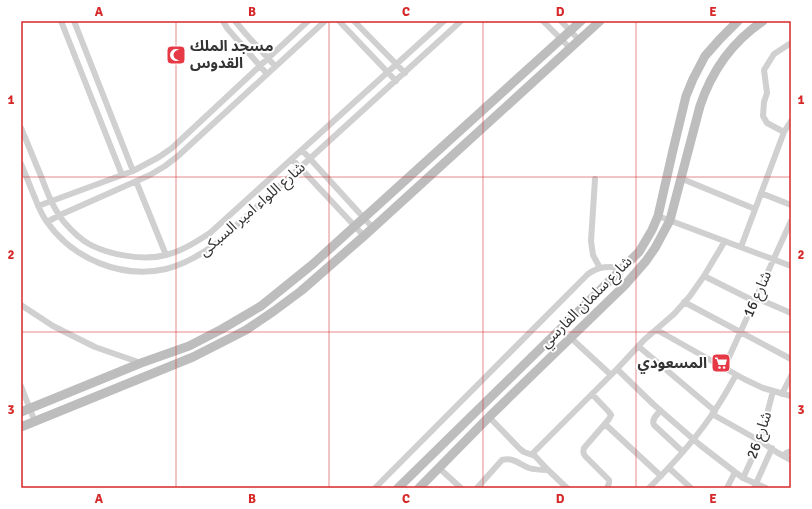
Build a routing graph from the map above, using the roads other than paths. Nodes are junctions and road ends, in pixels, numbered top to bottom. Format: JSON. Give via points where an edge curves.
{"nodes":[{"id":1,"x":61,"y":21,"type":"edge"},
{"id":2,"x":74,"y":21,"type":"edge"},
{"id":3,"x":223,"y":21,"type":"edge"},
{"id":4,"x":235,"y":21,"type":"edge"},
{"id":5,"x":308,"y":21,"type":"edge"},
{"id":6,"x":325,"y":21,"type":"edge"},
{"id":7,"x":339,"y":21,"type":"edge"},
{"id":8,"x":354,"y":21,"type":"edge"},
{"id":9,"x":444,"y":21,"type":"edge"},
{"id":10,"x":461,"y":21,"type":"edge"},
{"id":11,"x":543,"y":21,"type":"edge"},
{"id":12,"x":561,"y":21,"type":"edge"},
{"id":13,"x":581,"y":21,"type":"edge"},
{"id":14,"x":600,"y":21,"type":"edge"},
{"id":15,"x":738,"y":21,"type":"edge"},
{"id":16,"x":763,"y":21,"type":"edge"},
{"id":17,"x":570,"y":31,"type":"junction"},
{"id":18,"x":561,"y":39,"type":"junction"},
{"id":19,"x":579,"y":40,"type":"junction"},
{"id":20,"x":791,"y":43,"type":"edge"},
{"id":21,"x":570,"y":48,"type":"junction"},
{"id":22,"x":268,"y":58,"type":"junction"},
{"id":23,"x":396,"y":64,"type":"junction"},
{"id":24,"x":260,"y":66,"type":"junction"},
{"id":25,"x":275,"y":66,"type":"junction"},
{"id":26,"x":387,"y":72,"type":"junction"},
{"id":27,"x":405,"y":73,"type":"junction"},
{"id":28,"x":267,"y":74,"type":"junction"},
{"id":29,"x":396,"y":81,"type":"junction"},
{"id":30,"x":791,"y":121,"type":"edge"},
{"id":31,"x":21,"y":128,"type":"edge"},
{"id":32,"x":784,"y":132,"type":"junction"},
{"id":33,"x":302,"y":150,"type":"junction"},
{"id":34,"x":292,"y":159,"type":"junction"},
{"id":35,"x":310,"y":159,"type":"junction"},
{"id":36,"x":21,"y":164,"type":"edge"},
{"id":37,"x":300,"y":168,"type":"junction"},
{"id":38,"x":133,"y":171,"type":"junction"},
{"id":39,"x":122,"y":175,"type":"junction"},
{"id":40,"x":680,"y":178,"type":"junction"},
{"id":41,"x":595,"y":179,"type":"dead end"},
{"id":42,"x":136,"y":181,"type":"junction"},
{"id":43,"x":761,"y":193,"type":"junction"},
{"id":44,"x":51,"y":202,"type":"junction"},
{"id":45,"x":791,"y":205,"type":"edge"},
{"id":46,"x":38,"y":206,"type":"junction"},
{"id":47,"x":755,"y":209,"type":"junction"},
{"id":48,"x":60,"y":215,"type":"junction"},
{"id":49,"x":658,"y":216,"type":"junction"},
{"id":50,"x":364,"y":218,"type":"junction"},
{"id":51,"x":670,"y":220,"type":"junction"},
{"id":52,"x":791,"y":220,"type":"edge"},
{"id":53,"x":46,"y":222,"type":"junction"},
{"id":54,"x":355,"y":226,"type":"junction"},
{"id":55,"x":373,"y":228,"type":"junction"},
{"id":56,"x":364,"y":236,"type":"junction"},
{"id":57,"x":725,"y":241,"type":"junction"},
{"id":58,"x":741,"y":247,"type":"junction"},
{"id":59,"x":166,"y":255,"type":"junction"},
{"id":60,"x":773,"y":260,"type":"junction"},
{"id":61,"x":791,"y":266,"type":"edge"},
{"id":62,"x":600,"y":268,"type":"junction"},
{"id":63,"x":623,"y":268,"type":"junction"},
{"id":64,"x":704,"y":276,"type":"junction"},
{"id":65,"x":755,"y":299,"type":"junction"},
{"id":66,"x":684,"y":302,"type":"junction"},
{"id":67,"x":21,"y":305,"type":"edge"},
{"id":68,"x":791,"y":313,"type":"edge"},
{"id":69,"x":657,"y":330,"type":"junction"},
{"id":70,"x":740,"y":332,"type":"junction"},
{"id":71,"x":572,"y":338,"type":"junction"},
{"id":72,"x":638,"y":346,"type":"junction"},
{"id":73,"x":791,"y":359,"type":"edge"},
{"id":74,"x":141,"y":363,"type":"junction"},
{"id":75,"x":724,"y":368,"type":"junction"},
{"id":76,"x":617,"y":369,"type":"junction"},
{"id":77,"x":611,"y":375,"type":"junction"},
{"id":78,"x":736,"y":375,"type":"junction"},
{"id":79,"x":791,"y":376,"type":"edge"},
{"id":80,"x":21,"y":386,"type":"edge"},
{"id":81,"x":773,"y":391,"type":"junction"},
{"id":82,"x":592,"y":394,"type":"junction"},
{"id":83,"x":782,"y":394,"type":"junction"},
{"id":84,"x":791,"y":396,"type":"edge"},
{"id":85,"x":25,"y":410,"type":"edge"},
{"id":86,"x":660,"y":411,"type":"junction"},
{"id":87,"x":714,"y":413,"type":"junction"},
{"id":88,"x":489,"y":417,"type":"junction"},
{"id":89,"x":35,"y":422,"type":"junction"},
{"id":90,"x":605,"y":424,"type":"junction"},
{"id":91,"x":21,"y":427,"type":"edge"},
{"id":92,"x":693,"y":439,"type":"junction"},
{"id":93,"x":760,"y":441,"type":"junction"},
{"id":94,"x":772,"y":448,"type":"junction"},
{"id":95,"x":791,"y":451,"type":"edge"},
{"id":96,"x":683,"y":452,"type":"junction"},
{"id":97,"x":532,"y":454,"type":"junction"},
{"id":98,"x":784,"y":456,"type":"junction"},
{"id":99,"x":791,"y":460,"type":"edge"},
{"id":100,"x":439,"y":468,"type":"junction"},
{"id":101,"x":669,"y":468,"type":"junction"},
{"id":102,"x":548,"y":470,"type":"junction"},
{"id":103,"x":735,"y":472,"type":"junction"},
{"id":104,"x":661,"y":476,"type":"junction"},
{"id":105,"x":743,"y":478,"type":"junction"},
{"id":106,"x":755,"y":486,"type":"edge"},
{"id":107,"x":375,"y":488,"type":"edge"},
{"id":108,"x":398,"y":488,"type":"edge"},
{"id":109,"x":419,"y":488,"type":"edge"},
{"id":110,"x":461,"y":488,"type":"edge"},
{"id":111,"x":477,"y":488,"type":"edge"},
{"id":112,"x":567,"y":488,"type":"edge"},
{"id":113,"x":607,"y":488,"type":"edge"},
{"id":114,"x":649,"y":488,"type":"edge"},
{"id":115,"x":691,"y":488,"type":"edge"},
{"id":116,"x":727,"y":488,"type":"edge"},
{"id":117,"x":766,"y":488,"type":"edge"}],
"edges":[{"from":1,"to":39,"type":"street"},
{"from":2,"to":38,"type":"street"},
{"from":3,"to":24,"type":"street"},
{"from":4,"to":22,"type":"street"},
{"from":5,"to":22,"type":"street"},
{"from":6,"to":25,"type":"street"},
{"from":7,"to":26,"type":"street"},
{"from":8,"to":23,"type":"street"},
{"from":9,"to":23,"type":"street","name":"شارع اللواء امير السبكى"},
{"from":10,"to":27,"type":"street","name":"شارع اللواء امير السبكى"},
{"from":11,"to":18,"type":"street"},
{"from":12,"to":17,"type":"street"},
{"from":13,"to":17,"type":"street"},
{"from":14,"to":19,"type":"street"},
{"from":15,"to":49,"type":"street","name":"شارع سلمان الفارسي","via":[[705,56],[693,79],[684,104]]},
{"from":16,"to":40,"type":"street","name":"شارع سلمان الفارسي","via":[[739,41],[712,77],[700,106]]},
{"from":17,"to":18,"type":"street"},
{"from":17,"to":19,"type":"street"},
{"from":18,"to":21,"type":"street"},
{"from":18,"to":50,"type":"street"},
{"from":19,"to":21,"type":"street"},
{"from":20,"to":32,"type":"street","via":[[774,54],[764,70],[767,93],[763,116],[767,123]]},
{"from":21,"to":55,"type":"street"},
{"from":22,"to":24,"type":"street"},
{"from":22,"to":25,"type":"street"},
{"from":23,"to":26,"type":"street","name":"شارع اللواء امير السبكى"},
{"from":23,"to":27,"type":"street"},
{"from":24,"to":28,"type":"street"},
{"from":24,"to":38,"type":"street","via":[[172,148]]},
{"from":25,"to":28,"type":"street"},
{"from":26,"to":29,"type":"street"},
{"from":26,"to":33,"type":"street","name":"شارع اللواء امير السبكى"},
{"from":27,"to":29,"type":"street","name":"شارع اللواء امير السبكى"},
{"from":28,"to":42,"type":"street","via":[[178,156],[150,175]]},
{"from":29,"to":35,"type":"street","name":"شارع اللواء امير السبكى"},
{"from":30,"to":32,"type":"street"},
{"from":31,"to":44,"type":"street","name":"شارع اللواء امير السبكى"},
{"from":32,"to":43,"type":"street"},
{"from":33,"to":34,"type":"street","name":"شارع اللواء امير السبكى"},
{"from":33,"to":35,"type":"street"},
{"from":34,"to":37,"type":"street"},
{"from":34,"to":59,"type":"street","name":"شارع اللواء امير السبكى","via":[[210,234],[186,248]]},
{"from":35,"to":37,"type":"street","name":"شارع اللواء امير السبكى"},
{"from":35,"to":50,"type":"street"},
{"from":36,"to":46,"type":"street","name":"شارع اللواء امير السبكى"},
{"from":37,"to":53,"type":"street","name":"شارع اللواء امير السبكى","via":[[206,251],[154,271],[120,269],[100,264],[76,251]]},
{"from":37,"to":54,"type":"street"},
{"from":38,"to":39,"type":"street"},
{"from":39,"to":44,"type":"street"},
{"from":40,"to":47,"type":"street"},
{"from":40,"to":51,"type":"street","name":"شارع سلمان الفارسي"},
{"from":41,"to":62,"type":"street","via":[[591,241],[593,255]]},
{"from":42,"to":48,"type":"street"},
{"from":42,"to":59,"type":"street"},
{"from":43,"to":45,"type":"street"},
{"from":43,"to":47,"type":"street"},
{"from":44,"to":46,"type":"street"},
{"from":44,"to":48,"type":"street","name":"شارع اللواء امير السبكى"},
{"from":46,"to":53,"type":"street","name":"شارع اللواء امير السبكى"},
{"from":47,"to":58,"type":"street"},
{"from":48,"to":53,"type":"street"},
{"from":48,"to":59,"type":"street","name":"شارع اللواء امير السبكى","via":[[80,237],[101,249],[126,256]]},
{"from":49,"to":51,"type":"street"},
{"from":49,"to":63,"type":"street","name":"شارع سلمان الفارسي","via":[[646,242]]},
{"from":50,"to":54,"type":"street"},
{"from":50,"to":55,"type":"street"},
{"from":51,"to":57,"type":"street"},
{"from":51,"to":71,"type":"street","name":"شارع سلمان الفارسي","via":[[655,248],[636,274]]},
{"from":52,"to":60,"type":"street","name":"شارع 16"},
{"from":54,"to":56,"type":"street"},
{"from":54,"to":74,"type":"street","via":[[261,306],[189,346]]},
{"from":55,"to":56,"type":"street"},
{"from":56,"to":89,"type":"street","via":[[301,292],[246,330],[194,357]]},
{"from":57,"to":58,"type":"street"},
{"from":57,"to":64,"type":"street"},
{"from":58,"to":60,"type":"street"},
{"from":60,"to":61,"type":"street"},
{"from":60,"to":65,"type":"street","name":"شارع 16"},
{"from":62,"to":63,"type":"street"},
{"from":62,"to":107,"type":"street","via":[[588,274]]},
{"from":63,"to":108,"type":"street","name":"شارع سلمان الفارسي"},
{"from":64,"to":65,"type":"street"},
{"from":64,"to":66,"type":"street"},
{"from":65,"to":68,"type":"street"},
{"from":65,"to":70,"type":"street","name":"شارع 16"},
{"from":66,"to":69,"type":"street"},
{"from":66,"to":70,"type":"street"},
{"from":67,"to":74,"type":"street","via":[[53,326],[88,344]]},
{"from":69,"to":72,"type":"street"},
{"from":69,"to":75,"type":"street"},
{"from":70,"to":73,"type":"street"},
{"from":70,"to":75,"type":"street","name":"شارع 16"},
{"from":71,"to":77,"type":"street"},
{"from":71,"to":88,"type":"street","name":"شارع سلمان الفارسي"},
{"from":72,"to":76,"type":"street"},
{"from":72,"to":87,"type":"street"},
{"from":74,"to":85,"type":"street"},
{"from":75,"to":78,"type":"street"},
{"from":76,"to":77,"type":"street"},
{"from":76,"to":86,"type":"street"},
{"from":77,"to":82,"type":"street"},
{"from":78,"to":81,"type":"street"},
{"from":78,"to":87,"type":"street"},
{"from":79,"to":83,"type":"street"},
{"from":80,"to":85,"type":"street"},
{"from":81,"to":83,"type":"street"},
{"from":81,"to":93,"type":"street","name":"شارع 26"},
{"from":82,"to":90,"type":"street","via":[[609,412],[609,419]]},
{"from":82,"to":97,"type":"street"},
{"from":83,"to":84,"type":"street"},
{"from":85,"to":89,"type":"street"},
{"from":86,"to":92,"type":"street"},
{"from":86,"to":96,"type":"street","via":[[653,420],[654,425]]},
{"from":87,"to":92,"type":"street"},
{"from":87,"to":93,"type":"street"},
{"from":88,"to":97,"type":"street","via":[[520,449]]},
{"from":88,"to":100,"type":"street","name":"شارع سلمان الفارسي"},
{"from":89,"to":91,"type":"street"},
{"from":90,"to":104,"type":"street"},
{"from":90,"to":113,"type":"street","via":[[583,451],[608,480]]},
{"from":92,"to":96,"type":"street"},
{"from":92,"to":103,"type":"street"},
{"from":93,"to":94,"type":"street"},
{"from":93,"to":105,"type":"street","name":"شارع 26"},
{"from":94,"to":98,"type":"street"},
{"from":94,"to":106,"type":"street"},
{"from":95,"to":98,"type":"street"},
{"from":96,"to":101,"type":"street"},
{"from":97,"to":102,"type":"street"},
{"from":98,"to":99,"type":"street"},
{"from":100,"to":109,"type":"street","name":"شارع سلمان الفارسي"},
{"from":100,"to":110,"type":"street"},
{"from":101,"to":104,"type":"street"},
{"from":101,"to":115,"type":"street"},
{"from":102,"to":111,"type":"street","via":[[530,468],[508,459],[502,460]]},
{"from":102,"to":112,"type":"street"},
{"from":103,"to":105,"type":"street"},
{"from":103,"to":116,"type":"street","name":"شارع 26"},
{"from":104,"to":114,"type":"street"},
{"from":105,"to":106,"type":"street"},
{"from":106,"to":117,"type":"street"}]}
